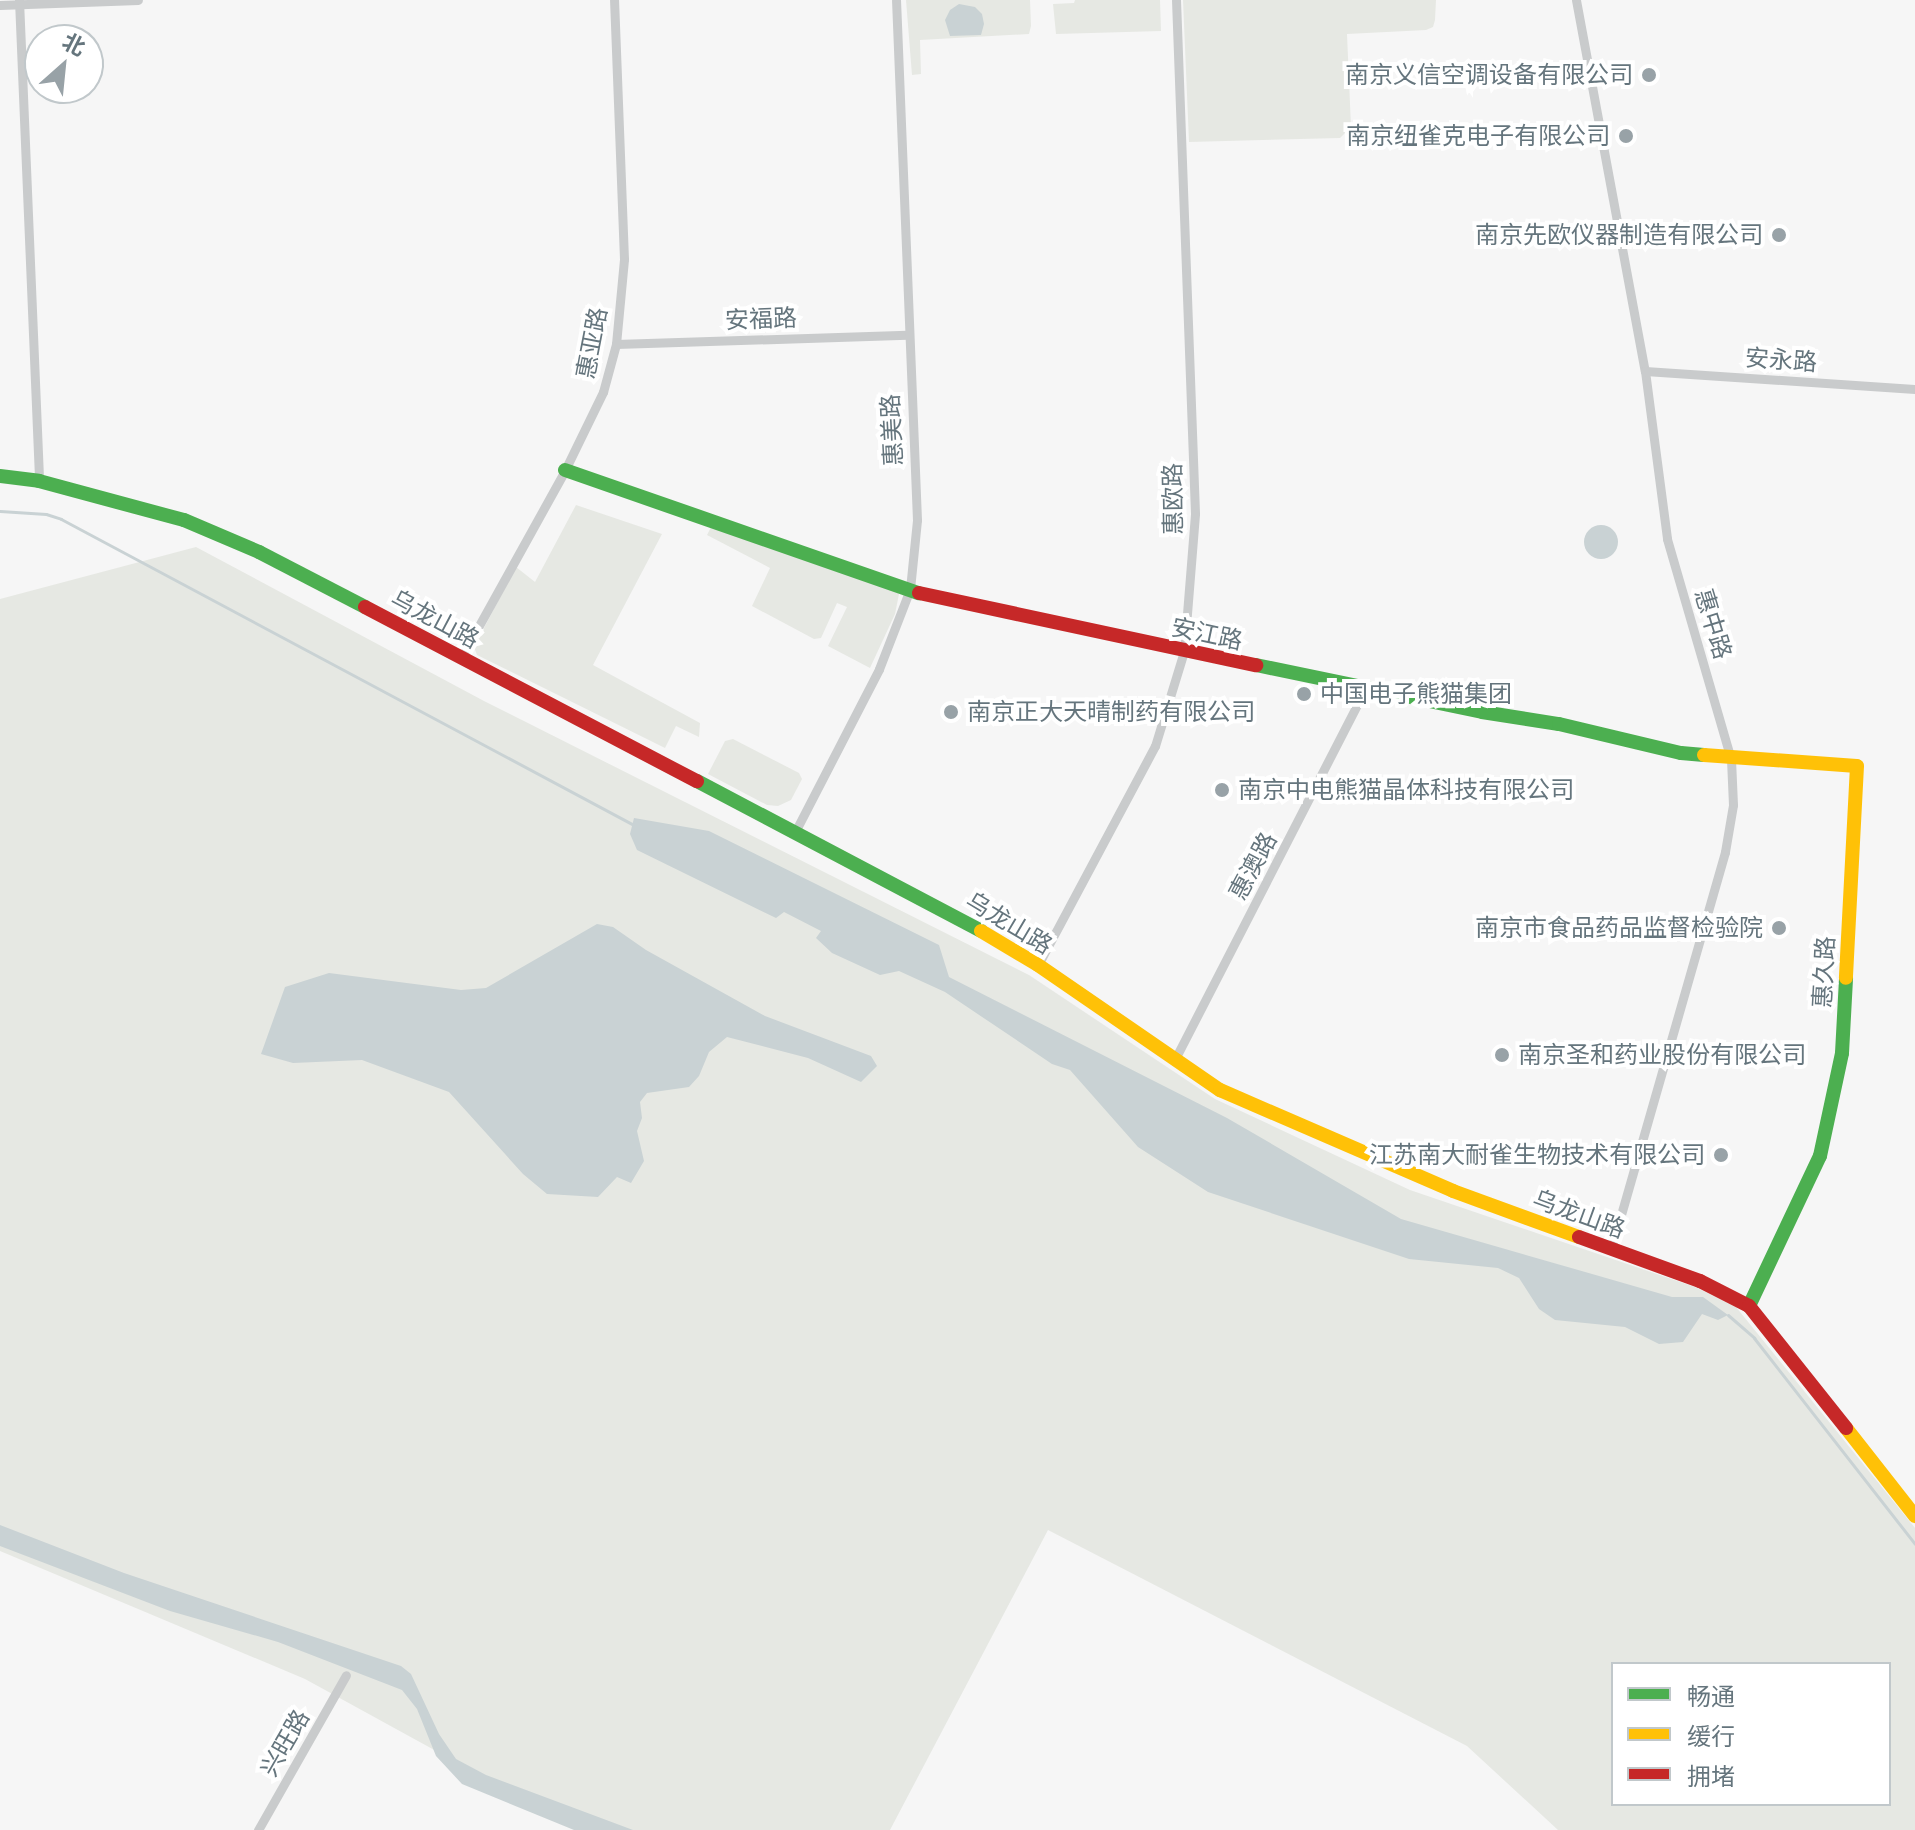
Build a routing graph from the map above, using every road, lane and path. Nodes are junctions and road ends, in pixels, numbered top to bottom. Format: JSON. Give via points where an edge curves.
{"nodes":[{"id":1,"x":138,"y":0,"type":"edge"},
{"id":2,"x":614,"y":0,"type":"edge"},
{"id":3,"x":896,"y":0,"type":"edge"},
{"id":4,"x":1176,"y":0,"type":"edge"},
{"id":5,"x":1576,"y":0,"type":"edge"},
{"id":6,"x":20,"y":2,"type":"edge"},
{"id":7,"x":0,"y":5,"type":"edge"},
{"id":8,"x":907,"y":335,"type":"junction"},
{"id":9,"x":616,"y":344,"type":"junction"},
{"id":10,"x":1645,"y":371,"type":"junction"},
{"id":11,"x":1915,"y":389,"type":"edge"},
{"id":12,"x":565,"y":470,"type":"junction"},
{"id":13,"x":0,"y":476,"type":"edge"},
{"id":14,"x":39,"y":481,"type":"junction"},
{"id":15,"x":910,"y":589,"type":"junction"},
{"id":16,"x":1184,"y":651,"type":"junction"},
{"id":17,"x":461,"y":658,"type":"junction"},
{"id":18,"x":1365,"y":689,"type":"junction"},
{"id":19,"x":1731,"y":759,"type":"junction"},
{"id":20,"x":1857,"y":766,"type":"joint"},
{"id":21,"x":795,"y":832,"type":"junction"},
{"id":22,"x":1038,"y":965,"type":"junction"},
{"id":23,"x":1174,"y":1061,"type":"junction"},
{"id":24,"x":1611,"y":1249,"type":"junction"},
{"id":25,"x":1749,"y":1306,"type":"junction"},
{"id":26,"x":1915,"y":1516,"type":"edge"},
{"id":27,"x":346,"y":1675,"type":"dead end"},
{"id":28,"x":258,"y":1830,"type":"edge"}],
"edges":[{"from":1,"to":6,"type":"street"},
{"from":2,"to":9,"type":"street","name":"惠亚路","via":[[624,259]]},
{"from":3,"to":8,"type":"street","name":"惠美路"},
{"from":4,"to":16,"type":"street","name":"惠欧路","via":[[1195,513]]},
{"from":5,"to":10,"type":"street","name":"惠中路"},
{"from":6,"to":7,"type":"street"},
{"from":6,"to":14,"type":"street"},
{"from":8,"to":9,"type":"street","name":"安福路"},
{"from":8,"to":15,"type":"street","name":"惠美路","via":[[917,520]]},
{"from":9,"to":12,"type":"street","name":"惠亚路","via":[[603,392]]},
{"from":10,"to":11,"type":"street","name":"安永路"},
{"from":10,"to":19,"type":"street","name":"惠中路","via":[[1667,539]]},
{"from":12,"to":15,"type":"street","name":"安江路"},
{"from":12,"to":17,"type":"street","name":"惠亚路"},
{"from":13,"to":14,"type":"street","name":"乌龙山路"},
{"from":14,"to":17,"type":"street","name":"乌龙山路","via":[[184,520],[259,552]]},
{"from":15,"to":16,"type":"street","name":"安江路","via":[[938,600]]},
{"from":15,"to":21,"type":"street","name":"惠美路","via":[[879,669]]},
{"from":16,"to":18,"type":"street","name":"安江路"},
{"from":16,"to":22,"type":"street","name":"惠欧路","via":[[1155,746]]},
{"from":17,"to":21,"type":"street","name":"乌龙山路"},
{"from":18,"to":19,"type":"street","name":"安江路"},
{"from":18,"to":23,"type":"street","name":"惠澳路"},
{"from":19,"to":20,"type":"street","name":"安江路"},
{"from":19,"to":24,"type":"street","name":"惠中路","via":[[1733,805],[1725,852]]},
{"from":20,"to":25,"type":"street","name":"惠久路","via":[[1842,1053],[1830,1119],[1820,1156]]},
{"from":21,"to":22,"type":"street","name":"乌龙山路","via":[[957,916]]},
{"from":22,"to":23,"type":"street","name":"乌龙山路"},
{"from":23,"to":24,"type":"street","name":"乌龙山路","via":[[1220,1090],[1453,1191]]},
{"from":24,"to":25,"type":"street","name":"乌龙山路","via":[[1700,1281]]},
{"from":25,"to":26,"type":"street","name":"乌龙山路"},
{"from":27,"to":28,"type":"street","name":"兴旺路"}]}
